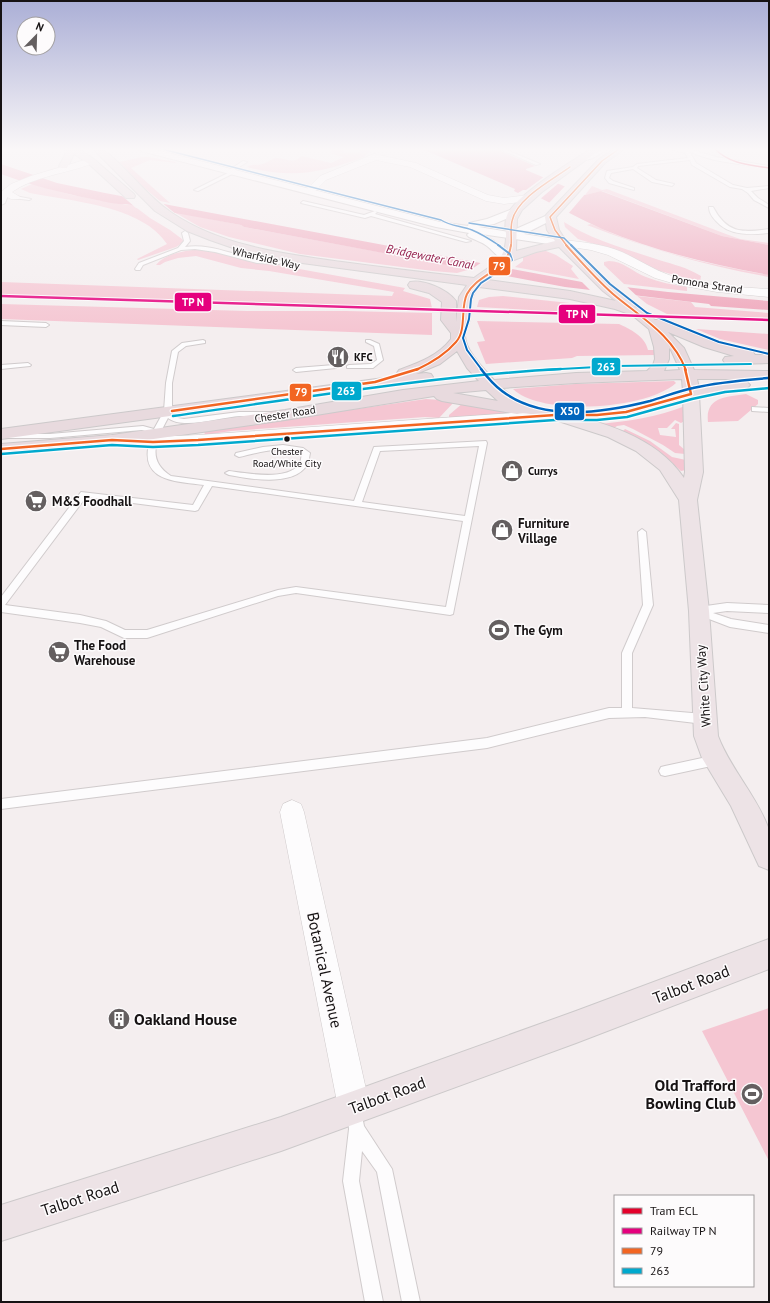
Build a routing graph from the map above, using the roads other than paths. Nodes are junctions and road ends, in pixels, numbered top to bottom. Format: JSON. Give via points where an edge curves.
{"nodes":[{"id":1,"x":147,"y":210,"type":"edge"},
{"id":2,"x":161,"y":210,"type":"edge"},
{"id":3,"x":335,"y":210,"type":"edge"},
{"id":4,"x":369,"y":210,"type":"edge"},
{"id":5,"x":557,"y":210,"type":"edge"},
{"id":6,"x":711,"y":210,"type":"edge"},
{"id":7,"x":375,"y":212,"type":"junction"},
{"id":8,"x":514,"y":212,"type":"joint"},
{"id":9,"x":550,"y":217,"type":"junction"},
{"id":10,"x":446,"y":225,"type":"junction"},
{"id":11,"x":769,"y":231,"type":"edge"},
{"id":12,"x":185,"y":233,"type":"junction"},
{"id":13,"x":513,"y":235,"type":"junction"},
{"id":14,"x":471,"y":238,"type":"junction"},
{"id":15,"x":562,"y":243,"type":"junction"},
{"id":16,"x":180,"y":250,"type":"junction"},
{"id":17,"x":507,"y":258,"type":"junction"},
{"id":18,"x":626,"y":259,"type":"junction"},
{"id":19,"x":279,"y":262,"type":"junction"},
{"id":20,"x":138,"y":269,"type":"dead end"},
{"id":21,"x":589,"y":270,"type":"junction"},
{"id":22,"x":476,"y":283,"type":"junction"},
{"id":23,"x":520,"y":288,"type":"junction"},
{"id":24,"x":769,"y":293,"type":"edge"},
{"id":25,"x":464,"y":300,"type":"junction"},
{"id":26,"x":629,"y":307,"type":"junction"},
{"id":27,"x":1,"y":323,"type":"edge"},
{"id":28,"x":46,"y":325,"type":"dead end"},
{"id":29,"x":458,"y":337,"type":"junction"},
{"id":30,"x":368,"y":341,"type":"dead end"},
{"id":31,"x":202,"y":342,"type":"dead end"},
{"id":32,"x":667,"y":343,"type":"junction"},
{"id":33,"x":768,"y":359,"type":"edge"},
{"id":34,"x":663,"y":360,"type":"junction"},
{"id":35,"x":683,"y":360,"type":"junction"},
{"id":36,"x":28,"y":365,"type":"dead end"},
{"id":37,"x":1,"y":367,"type":"edge"},
{"id":38,"x":349,"y":367,"type":"dead end"},
{"id":39,"x":334,"y":368,"type":"dead end"},
{"id":40,"x":296,"y":370,"type":"dead end"},
{"id":41,"x":477,"y":370,"type":"junction"},
{"id":42,"x":689,"y":375,"type":"junction"},
{"id":43,"x":769,"y":375,"type":"edge"},
{"id":44,"x":651,"y":376,"type":"junction"},
{"id":45,"x":769,"y":382,"type":"edge"},
{"id":46,"x":374,"y":383,"type":"junction"},
{"id":47,"x":490,"y":385,"type":"junction"},
{"id":48,"x":403,"y":394,"type":"junction"},
{"id":49,"x":691,"y":394,"type":"junction"},
{"id":50,"x":755,"y":409,"type":"dead end"},
{"id":51,"x":769,"y":410,"type":"edge"},
{"id":52,"x":168,"y":411,"type":"junction"},
{"id":53,"x":538,"y":412,"type":"junction"},
{"id":54,"x":284,"y":415,"type":"junction"},
{"id":55,"x":555,"y":415,"type":"junction"},
{"id":56,"x":1,"y":435,"type":"edge"},
{"id":57,"x":154,"y":438,"type":"junction"},
{"id":58,"x":1,"y":449,"type":"edge"},
{"id":59,"x":239,"y":455,"type":"dead end"},
{"id":60,"x":229,"y":473,"type":"dead end"},
{"id":61,"x":209,"y":484,"type":"junction"},
{"id":62,"x":688,"y":500,"type":"junction"},
{"id":63,"x":357,"y":504,"type":"junction"},
{"id":64,"x":468,"y":519,"type":"junction"},
{"id":65,"x":642,"y":532,"type":"dead end"},
{"id":66,"x":1,"y":604,"type":"edge"},
{"id":67,"x":1,"y":608,"type":"edge"},
{"id":68,"x":769,"y":609,"type":"edge"},
{"id":69,"x":699,"y":611,"type":"junction"},
{"id":70,"x":769,"y":629,"type":"edge"},
{"id":71,"x":627,"y":712,"type":"junction"},
{"id":72,"x":704,"y":719,"type":"junction"},
{"id":73,"x":716,"y":760,"type":"junction"},
{"id":74,"x":665,"y":771,"type":"dead end"},
{"id":75,"x":740,"y":798,"type":"junction"},
{"id":76,"x":1,"y":804,"type":"edge"},
{"id":77,"x":292,"y":812,"type":"dead end"},
{"id":78,"x":769,"y":830,"type":"edge"},
{"id":79,"x":769,"y":857,"type":"edge"},
{"id":80,"x":769,"y":954,"type":"edge"},
{"id":81,"x":355,"y":1118,"type":"junction"},
{"id":82,"x":1,"y":1223,"type":"edge"},
{"id":83,"x":374,"y":1302,"type":"edge"},
{"id":84,"x":411,"y":1302,"type":"edge"}],
"edges":[{"from":1,"to":12,"type":"highway","name":"Wharfside Way"},
{"from":2,"to":22,"type":"highway","name":"Wharfside Way","via":[[217,238],[266,252]]},
{"from":3,"to":7,"type":"lane","via":[[365,217]]},
{"from":4,"to":7,"type":"street"},
{"from":5,"to":9,"type":"highway"},
{"from":6,"to":11,"type":"lane","via":[[714,219],[724,227],[745,233]]},
{"from":7,"to":10,"type":"street"},
{"from":7,"to":14,"type":"lane"},
{"from":8,"to":10,"type":"street","via":[[483,224]]},
{"from":8,"to":13,"type":"highway","via":[[511,222]]},
{"from":9,"to":13,"type":"street","via":[[539,220],[524,231]]},
{"from":9,"to":15,"type":"highway","via":[[553,230]]},
{"from":10,"to":13,"type":"street"},
{"from":10,"to":14,"type":"street","via":[[444,228]]},
{"from":12,"to":16,"type":"lane","via":[[187,241]]},
{"from":12,"to":19,"type":"highway","name":"Wharfside Way","via":[[234,251]]},
{"from":13,"to":14,"type":"street"},
{"from":13,"to":15,"type":"street"},
{"from":13,"to":17,"type":"highway"},
{"from":14,"to":17,"type":"street","via":[[490,243]]},
{"from":15,"to":17,"type":"highway"},
{"from":15,"to":18,"type":"street","name":"Pomona Strand","via":[[588,246]]},
{"from":15,"to":21,"type":"highway"},
{"from":16,"to":19,"type":"lane","via":[[204,247],[257,261]]},
{"from":16,"to":20,"type":"lane","via":[[141,264]]},
{"from":17,"to":22,"type":"highway"},
{"from":18,"to":21,"type":"street","name":"Pomona Strand","via":[[599,258]]},
{"from":18,"to":24,"type":"street","name":"Pomona Strand","via":[[649,272],[686,283]]},
{"from":19,"to":29,"type":"highway","name":"Wharfside Way","via":[[425,287],[439,292],[449,301],[448,320]]},
{"from":21,"to":26,"type":"highway"},
{"from":22,"to":23,"type":"highway","name":"Wharfside Way"},
{"from":22,"to":25,"type":"highway"},
{"from":23,"to":25,"type":"highway","via":[[496,290]]},
{"from":23,"to":26,"type":"highway"},
{"from":25,"to":29,"type":"highway"},
{"from":26,"to":32,"type":"highway","via":[[655,327]]},
{"from":26,"to":33,"type":"highway","via":[[701,341],[740,354]]},
{"from":27,"to":28,"type":"lane"},
{"from":29,"to":41,"type":"highway","name":"Wharfside Way","via":[[470,364]]},
{"from":29,"to":46,"type":"highway","via":[[448,353],[435,361]]},
{"from":30,"to":38,"type":"lane","via":[[377,346],[380,360],[373,366]]},
{"from":31,"to":52,"type":"lane","via":[[184,344],[175,350],[169,383]]},
{"from":32,"to":34,"type":"highway"},
{"from":32,"to":35,"type":"highway"},
{"from":33,"to":35,"type":"highway","name":"Chester Road"},
{"from":34,"to":35,"type":"highway","name":"Chester Road"},
{"from":34,"to":41,"type":"highway","name":"Chester Road"},
{"from":34,"to":44,"type":"highway"},
{"from":35,"to":42,"type":"highway"},
{"from":36,"to":37,"type":"lane"},
{"from":39,"to":40,"type":"lane"},
{"from":41,"to":46,"type":"highway","name":"Chester Road"},
{"from":41,"to":47,"type":"highway","name":"Wharfside Way"},
{"from":42,"to":43,"type":"highway","name":"Chester Road"},
{"from":42,"to":44,"type":"highway","name":"Chester Road"},
{"from":42,"to":49,"type":"highway"},
{"from":44,"to":47,"type":"highway","name":"Chester Road","via":[[576,378]]},
{"from":45,"to":49,"type":"highway"},
{"from":46,"to":52,"type":"highway","name":"Chester Road"},
{"from":47,"to":48,"type":"highway","name":"Chester Road"},
{"from":47,"to":53,"type":"highway","name":"Wharfside Way","via":[[507,400]]},
{"from":48,"to":53,"type":"highway","via":[[448,397],[501,408]]},
{"from":48,"to":54,"type":"highway","name":"Chester Road"},
{"from":49,"to":55,"type":"highway","via":[[626,412]]},
{"from":49,"to":62,"type":"main road","name":"White City Way","via":[[694,472]]},
{"from":50,"to":51,"type":"lane"},
{"from":52,"to":54,"type":"lane","via":[[173,419],[184,421],[239,414]]},
{"from":52,"to":56,"type":"highway","name":"Chester Road"},
{"from":52,"to":57,"type":"lane"},
{"from":53,"to":55,"type":"highway"},
{"from":54,"to":57,"type":"highway","name":"Chester Road"},
{"from":55,"to":57,"type":"street","via":[[207,440]]},
{"from":55,"to":62,"type":"main road","name":"White City Way","via":[[623,438],[645,449],[666,467]]},
{"from":56,"to":57,"type":"lane","via":[[50,436],[143,428],[152,431]]},
{"from":57,"to":58,"type":"highway","name":"Chester Road"},
{"from":57,"to":61,"type":"lane","via":[[153,465],[163,475]]},
{"from":59,"to":60,"type":"lane","via":[[287,448],[302,449],[306,453],[300,468],[292,474],[262,477]]},
{"from":61,"to":63,"type":"lane"},
{"from":61,"to":66,"type":"lane","via":[[195,508],[84,494]]},
{"from":62,"to":69,"type":"main road","name":"White City Way"},
{"from":63,"to":64,"type":"lane"},
{"from":63,"to":64,"type":"lane","via":[[377,449],[483,443]]},
{"from":64,"to":67,"type":"lane","via":[[450,611],[296,590],[278,593],[147,634],[124,634],[103,624]]},
{"from":65,"to":71,"type":"lane","via":[[648,605],[627,652]]},
{"from":68,"to":69,"type":"lane","via":[[727,607]]},
{"from":69,"to":70,"type":"lane","via":[[730,623]]},
{"from":69,"to":72,"type":"main road","name":"White City Way"},
{"from":71,"to":72,"type":"lane"},
{"from":71,"to":76,"type":"lane","via":[[609,713],[487,743]]},
{"from":72,"to":73,"type":"main road","name":"White City Way","via":[[706,736]]},
{"from":73,"to":74,"type":"lane"},
{"from":73,"to":75,"type":"main road","name":"White City Way"},
{"from":75,"to":78,"type":"main road"},
{"from":75,"to":79,"type":"main road","name":"White City Way"},
{"from":77,"to":81,"type":"street","name":"Botanical Avenue"},
{"from":80,"to":81,"type":"main road","name":"Talbot Road","via":[[576,1027]]},
{"from":81,"to":82,"type":"main road","name":"Talbot Road","via":[[281,1134]]},
{"from":81,"to":83,"type":"lane","via":[[351,1181]]},
{"from":81,"to":84,"type":"lane","via":[[384,1169]]}]}
